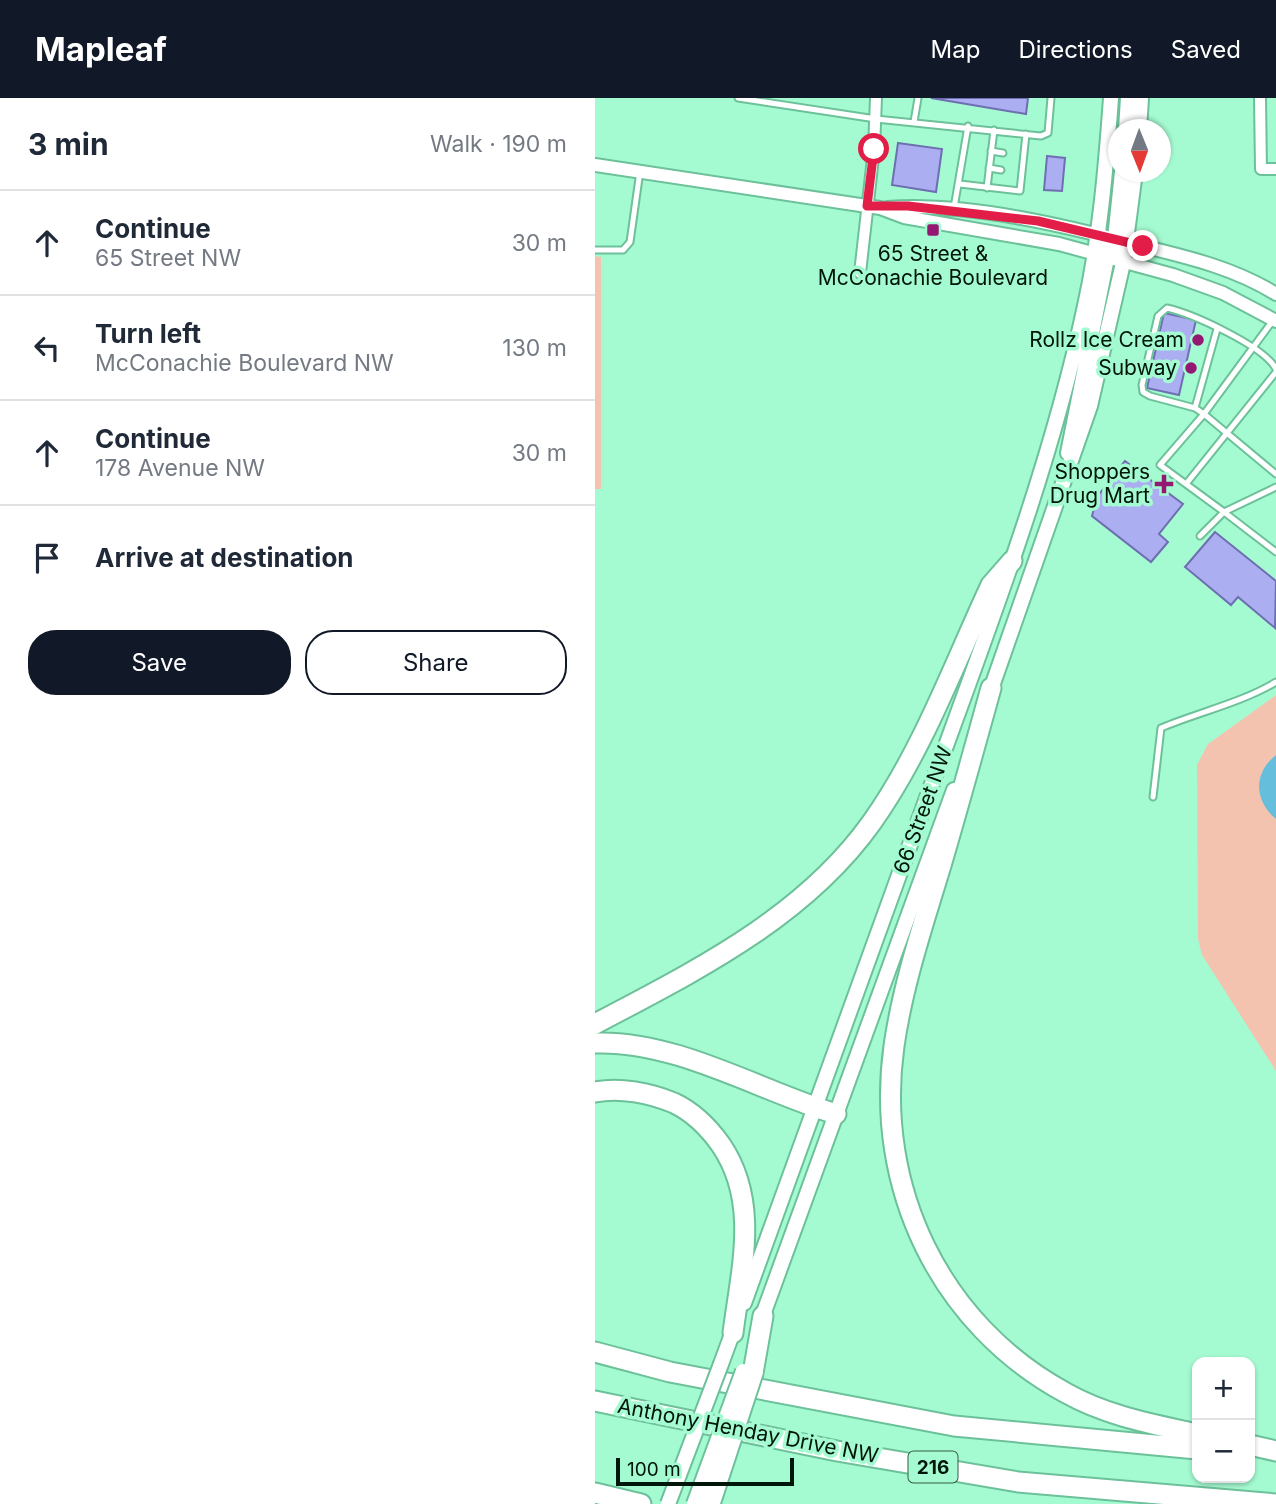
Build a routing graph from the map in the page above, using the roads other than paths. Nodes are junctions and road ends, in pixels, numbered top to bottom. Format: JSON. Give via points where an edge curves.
{"nodes":[{"id":1,"x":738,"y":98,"type":"edge"},
{"id":2,"x":876,"y":98,"type":"edge"},
{"id":3,"x":918,"y":98,"type":"edge"},
{"id":4,"x":1051,"y":98,"type":"edge"},
{"id":5,"x":1111,"y":98,"type":"edge"},
{"id":6,"x":1128,"y":98,"type":"edge"},
{"id":7,"x":1141,"y":98,"type":"edge"},
{"id":8,"x":1260,"y":98,"type":"edge"},
{"id":9,"x":876,"y":119,"type":"junction"},
{"id":10,"x":1127,"y":119,"type":"edge"},
{"id":11,"x":1140,"y":119,"type":"edge"},
{"id":12,"x":914,"y":122,"type":"junction"},
{"id":13,"x":968,"y":127,"type":"junction"},
{"id":14,"x":994,"y":130,"type":"junction"},
{"id":15,"x":1027,"y":134,"type":"junction"},
{"id":16,"x":991,"y":151,"type":"junction"},
{"id":17,"x":1003,"y":153,"type":"dead end"},
{"id":18,"x":1015,"y":154,"type":"dead end"},
{"id":19,"x":1024,"y":155,"type":"junction"},
{"id":20,"x":595,"y":165,"type":"edge"},
{"id":21,"x":989,"y":168,"type":"junction"},
{"id":22,"x":1276,"y":169,"type":"edge"},
{"id":23,"x":1001,"y":170,"type":"dead end"},
{"id":24,"x":640,"y":171,"type":"junction"},
{"id":25,"x":1013,"y":171,"type":"dead end"},
{"id":26,"x":1022,"y":172,"type":"junction"},
{"id":27,"x":1122,"y":182,"type":"edge"},
{"id":28,"x":1133,"y":182,"type":"edge"},
{"id":29,"x":960,"y":184,"type":"junction"},
{"id":30,"x":987,"y":188,"type":"junction"},
{"id":31,"x":874,"y":207,"type":"junction"},
{"id":32,"x":954,"y":211,"type":"junction"},
{"id":33,"x":1096,"y":234,"type":"junction"},
{"id":34,"x":1121,"y":240,"type":"junction"},
{"id":35,"x":595,"y":250,"type":"edge"},
{"id":36,"x":1101,"y":256,"type":"junction"},
{"id":37,"x":1123,"y":263,"type":"junction"},
{"id":38,"x":860,"y":273,"type":"dead end"},
{"id":39,"x":1276,"y":294,"type":"edge"},
{"id":40,"x":1275,"y":320,"type":"edge"},
{"id":41,"x":1217,"y":329,"type":"junction"},
{"id":42,"x":1254,"y":349,"type":"junction"},
{"id":43,"x":1276,"y":371,"type":"edge"},
{"id":44,"x":1195,"y":408,"type":"junction"},
{"id":45,"x":1204,"y":414,"type":"junction"},
{"id":46,"x":1228,"y":434,"type":"junction"},
{"id":47,"x":1276,"y":474,"type":"edge"},
{"id":48,"x":1066,"y":480,"type":"junction"},
{"id":49,"x":1186,"y":484,"type":"junction"},
{"id":50,"x":1276,"y":487,"type":"edge"},
{"id":51,"x":1224,"y":512,"type":"junction"},
{"id":52,"x":1200,"y":536,"type":"dead end"},
{"id":53,"x":1276,"y":552,"type":"edge"},
{"id":54,"x":1011,"y":561,"type":"junction"},
{"id":55,"x":1276,"y":682,"type":"edge"},
{"id":56,"x":991,"y":688,"type":"junction"},
{"id":57,"x":1153,"y":797,"type":"dead end"},
{"id":58,"x":595,"y":1024,"type":"edge"},
{"id":59,"x":595,"y":1043,"type":"edge"},
{"id":60,"x":595,"y":1092,"type":"edge"},
{"id":61,"x":814,"y":1107,"type":"junction"},
{"id":62,"x":836,"y":1114,"type":"junction"},
{"id":63,"x":763,"y":1316,"type":"joint"},
{"id":64,"x":733,"y":1333,"type":"junction"},
{"id":65,"x":595,"y":1352,"type":"edge"},
{"id":66,"x":748,"y":1372,"type":"junction"},
{"id":67,"x":595,"y":1401,"type":"edge"},
{"id":68,"x":1192,"y":1433,"type":"edge"},
{"id":69,"x":1255,"y":1446,"type":"edge"},
{"id":70,"x":1192,"y":1450,"type":"edge"},
{"id":71,"x":1276,"y":1451,"type":"edge"},
{"id":72,"x":1255,"y":1455,"type":"edge"},
{"id":73,"x":1276,"y":1457,"type":"edge"},
{"id":74,"x":595,"y":1493,"type":"edge"},
{"id":75,"x":641,"y":1504,"type":"edge"},
{"id":76,"x":669,"y":1504,"type":"edge"},
{"id":77,"x":694,"y":1504,"type":"edge"},
{"id":78,"x":710,"y":1504,"type":"edge"},
{"id":79,"x":1276,"y":1504,"type":"edge"}],
"edges":[{"from":1,"to":9,"type":"lane"},
{"from":2,"to":9,"type":"street"},
{"from":3,"to":12,"type":"lane"},
{"from":4,"to":15,"type":"lane","via":[[1048,133]]},
{"from":5,"to":33,"type":"main road","name":"66 Street NW"},
{"from":6,"to":10,"type":"main road"},
{"from":7,"to":11,"type":"main road"},
{"from":8,"to":22,"type":"street","via":[[1261,169]]},
{"from":9,"to":12,"type":"lane"},
{"from":9,"to":31,"type":"street"},
{"from":12,"to":13,"type":"lane"},
{"from":13,"to":14,"type":"lane"},
{"from":13,"to":29,"type":"lane"},
{"from":14,"to":15,"type":"lane"},
{"from":14,"to":16,"type":"lane"},
{"from":15,"to":19,"type":"lane"},
{"from":16,"to":17,"type":"lane"},
{"from":16,"to":21,"type":"lane"},
{"from":18,"to":19,"type":"lane"},
{"from":19,"to":26,"type":"lane"},
{"from":20,"to":24,"type":"street"},
{"from":21,"to":23,"type":"lane"},
{"from":21,"to":30,"type":"lane"},
{"from":24,"to":31,"type":"street"},
{"from":24,"to":35,"type":"lane","via":[[629,242],[623,250]]},
{"from":25,"to":26,"type":"lane"},
{"from":26,"to":30,"type":"lane","via":[[1020,191]]},
{"from":27,"to":34,"type":"main road"},
{"from":28,"to":34,"type":"main road","name":"66 Street NW"},
{"from":29,"to":30,"type":"lane"},
{"from":29,"to":32,"type":"lane"},
{"from":31,"to":32,"type":"street"},
{"from":31,"to":36,"type":"street"},
{"from":31,"to":38,"type":"street"},
{"from":32,"to":33,"type":"street","via":[[1038,221]]},
{"from":33,"to":34,"type":"street"},
{"from":33,"to":36,"type":"main road","name":"66 Street NW"},
{"from":34,"to":37,"type":"main road","name":"66 Street NW"},
{"from":34,"to":39,"type":"street","via":[[1208,263]]},
{"from":36,"to":37,"type":"street"},
{"from":36,"to":48,"type":"main road"},
{"from":36,"to":54,"type":"main road","name":"66 Street NW"},
{"from":37,"to":40,"type":"street","via":[[1198,282]]},
{"from":37,"to":48,"type":"main road","name":"66 Street NW","via":[[1090,406]]},
{"from":40,"to":42,"type":"lane"},
{"from":41,"to":42,"type":"lane"},
{"from":41,"to":44,"type":"lane"},
{"from":41,"to":44,"type":"lane","via":[[1167,308],[1158,316],[1143,392]]},
{"from":42,"to":43,"type":"lane"},
{"from":42,"to":45,"type":"lane"},
{"from":43,"to":46,"type":"lane"},
{"from":44,"to":45,"type":"lane"},
{"from":45,"to":46,"type":"lane"},
{"from":45,"to":49,"type":"lane","via":[[1160,465]]},
{"from":46,"to":47,"type":"lane"},
{"from":46,"to":49,"type":"lane"},
{"from":48,"to":56,"type":"main road","name":"66 Street NW"},
{"from":49,"to":51,"type":"lane"},
{"from":50,"to":51,"type":"lane"},
{"from":51,"to":52,"type":"lane"},
{"from":51,"to":53,"type":"lane"},
{"from":54,"to":58,"type":"highway","via":[[991,585],[899,779],[843,858],[750,937]]},
{"from":54,"to":61,"type":"main road","name":"66 Street NW"},
{"from":55,"to":57,"type":"lane","via":[[1254,696],[1161,728]]},
{"from":56,"to":62,"type":"main road","name":"66 Street NW"},
{"from":56,"to":68,"type":"highway","via":[[906,985],[894,1046],[890,1095],[902,1192],[941,1275],[974,1319],[1006,1351],[1049,1383],[1098,1408]]},
{"from":59,"to":61,"type":"highway","via":[[661,1051]]},
{"from":60,"to":64,"type":"highway","via":[[646,1094],[679,1106],[713,1134],[728,1156],[739,1176],[745,1227]]},
{"from":61,"to":62,"type":"highway"},
{"from":61,"to":64,"type":"main road","name":"66 Street NW"},
{"from":62,"to":63,"type":"main road","name":"66 Street NW"},
{"from":63,"to":66,"type":"highway"},
{"from":64,"to":76,"type":"main road","name":"66 Street NW","bridge":true},
{"from":65,"to":70,"type":"highway","via":[[670,1372],[954,1426]]},
{"from":66,"to":77,"type":"main road","bridge":true},
{"from":66,"to":78,"type":"highway","bridge":true},
{"from":67,"to":79,"type":"highway","name":"Anthony Henday Drive NW","number":"216","via":[[837,1451],[1018,1482]]},
{"from":69,"to":71,"type":"highway"},
{"from":72,"to":73,"type":"highway"},
{"from":74,"to":75,"type":"highway"}]}
